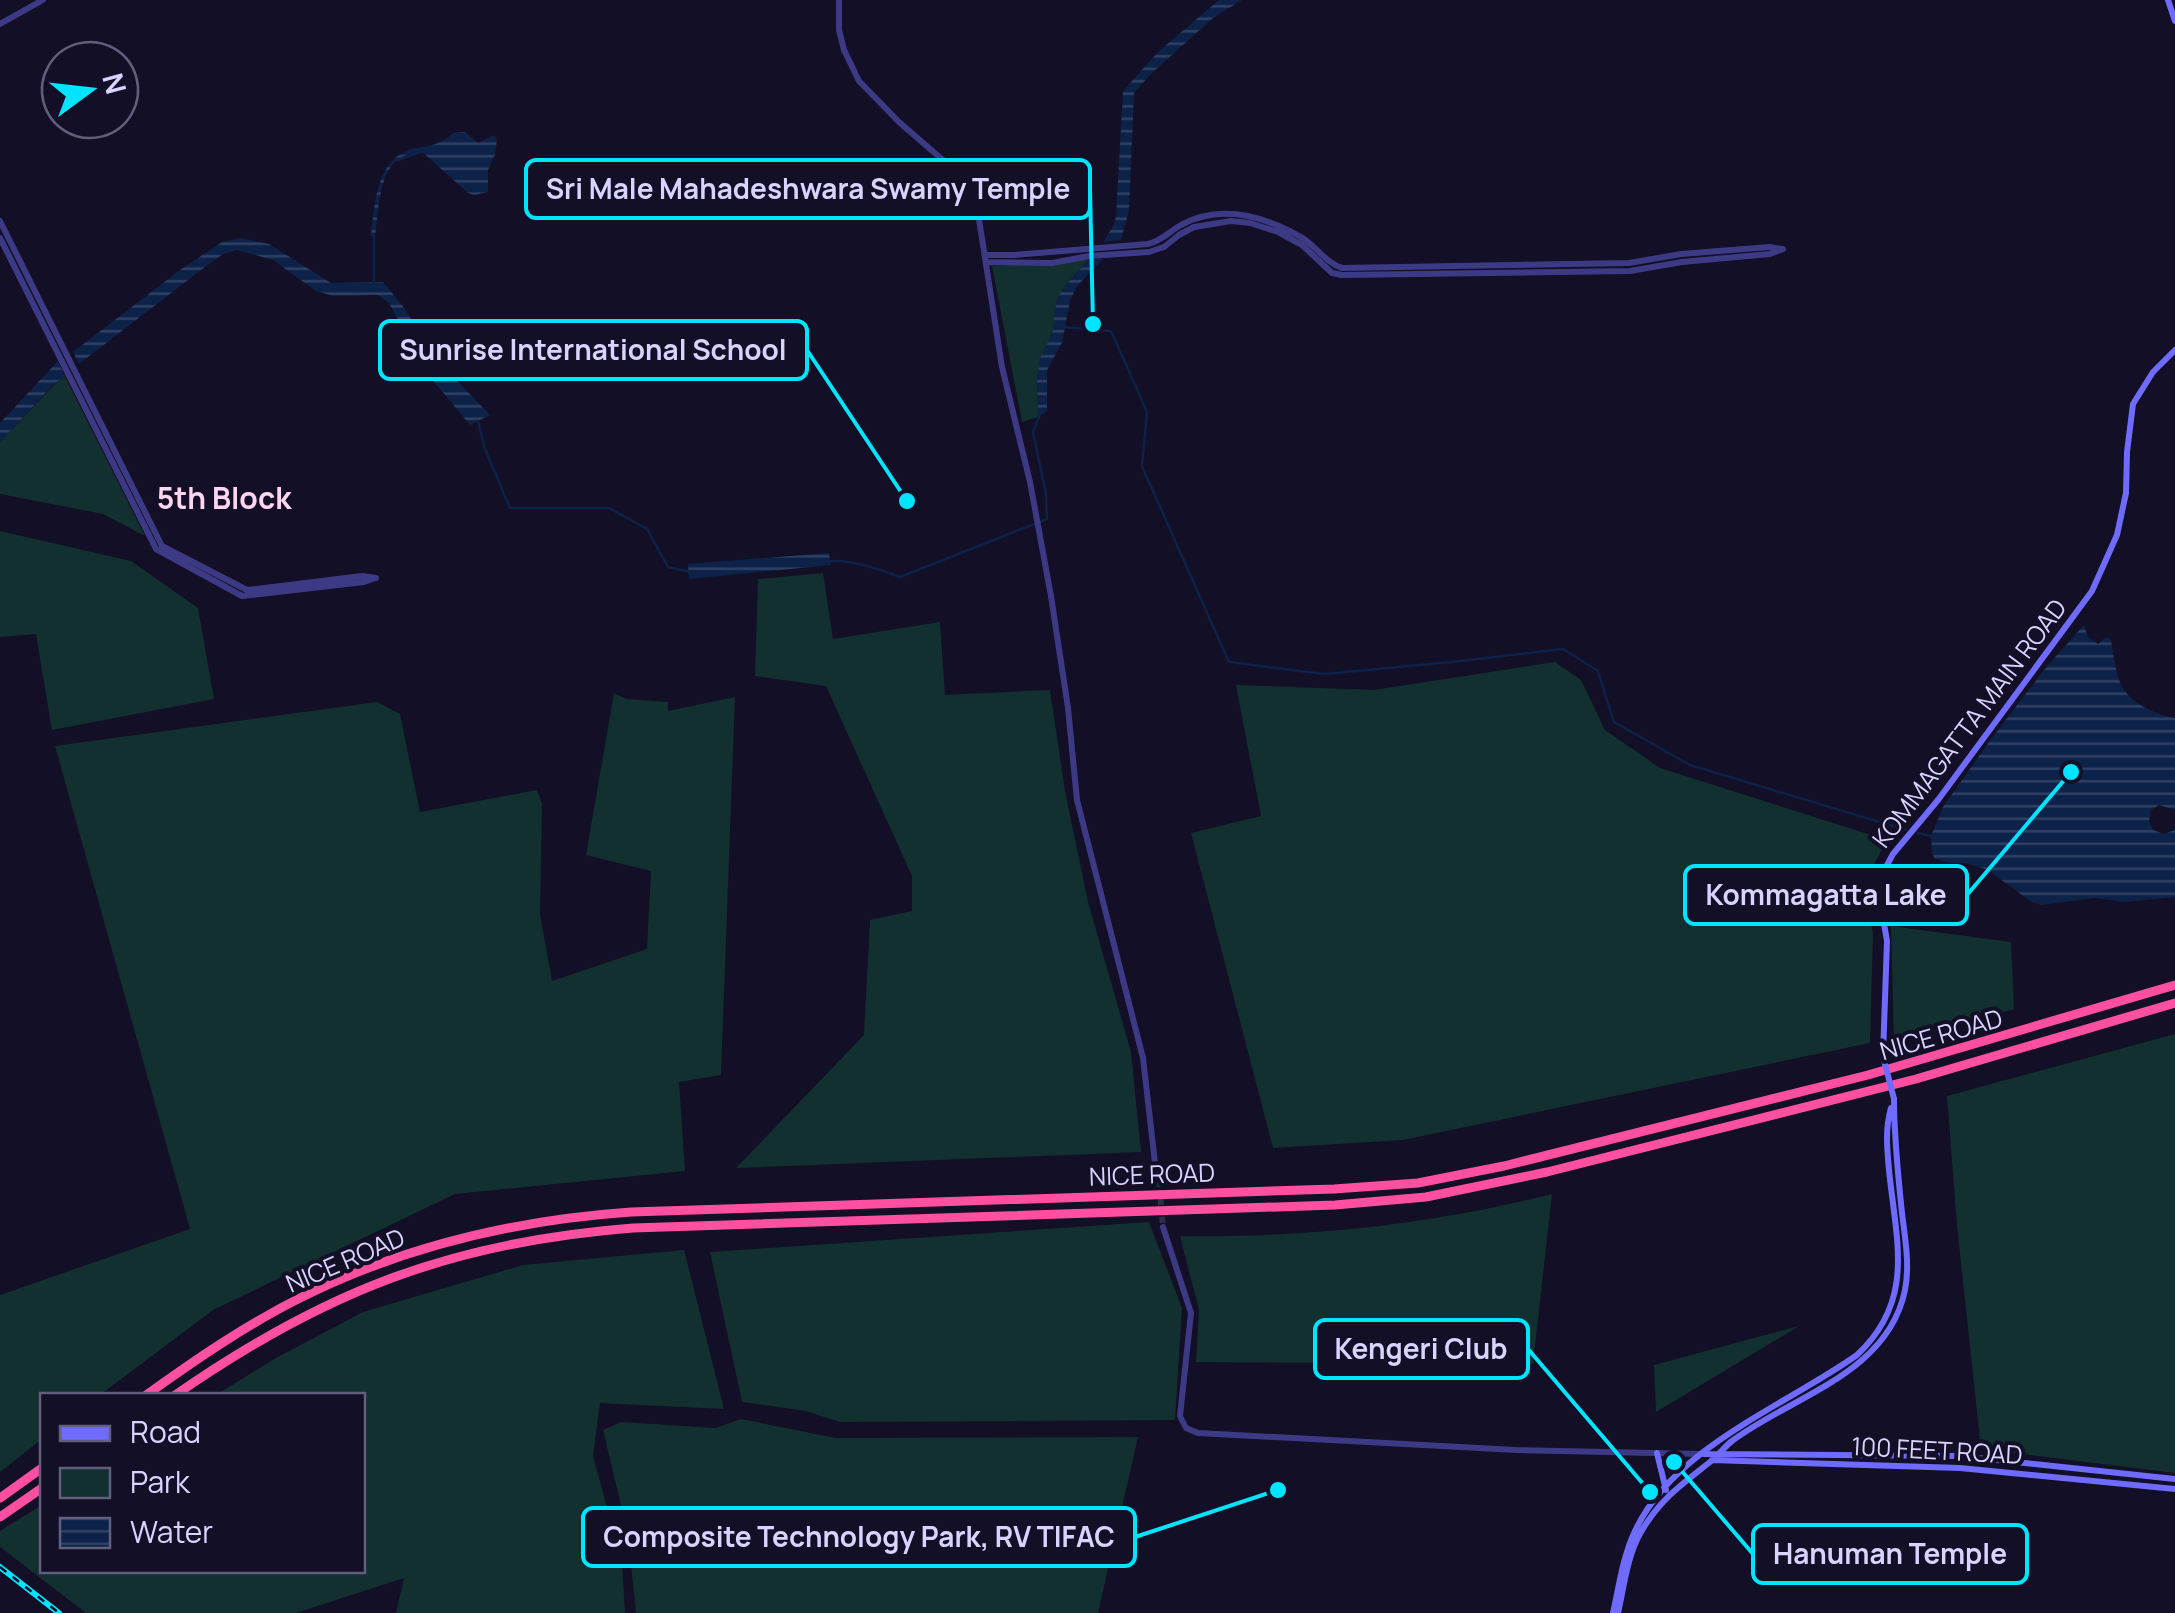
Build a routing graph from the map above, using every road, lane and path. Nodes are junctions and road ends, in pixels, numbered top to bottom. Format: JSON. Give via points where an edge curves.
{"nodes":[{"id":1,"x":42,"y":0,"type":"edge"},
{"id":2,"x":839,"y":0,"type":"edge"},
{"id":3,"x":2168,"y":0,"type":"edge"},
{"id":4,"x":2175,"y":21,"type":"edge"},
{"id":5,"x":0,"y":24,"type":"edge"},
{"id":6,"x":0,"y":222,"type":"edge"},
{"id":7,"x":0,"y":238,"type":"edge"},
{"id":8,"x":1123,"y":250,"type":"junction"},
{"id":9,"x":985,"y":259,"type":"junction"},
{"id":10,"x":2175,"y":350,"type":"edge"},
{"id":11,"x":2175,"y":985,"type":"edge"},
{"id":12,"x":2175,"y":1003,"type":"edge"},
{"id":13,"x":1894,"y":1099,"type":"junction"},
{"id":14,"x":1159,"y":1180,"type":"tunnel mouth"},
{"id":15,"x":1163,"y":1227,"type":"tunnel mouth"},
{"id":16,"x":150,"y":1393,"type":"edge"},
{"id":17,"x":179,"y":1393,"type":"edge"},
{"id":18,"x":1657,"y":1452,"type":"junction"},
{"id":19,"x":1699,"y":1457,"type":"junction"},
{"id":20,"x":1716,"y":1457,"type":"junction"},
{"id":21,"x":40,"y":1469,"type":"edge"},
{"id":22,"x":2175,"y":1479,"type":"edge"},
{"id":23,"x":40,"y":1489,"type":"edge"},
{"id":24,"x":2175,"y":1489,"type":"edge"},
{"id":25,"x":1666,"y":1490,"type":"junction"},
{"id":26,"x":0,"y":1498,"type":"edge"},
{"id":27,"x":0,"y":1517,"type":"edge"},
{"id":28,"x":1616,"y":1613,"type":"edge"}],
"edges":[{"from":1,"to":5,"type":"street"},
{"from":2,"to":9,"type":"street","via":[[842,40],[859,81],[974,187]]},
{"from":3,"to":4,"type":"main road"},
{"from":6,"to":7,"type":"street","via":[[162,546],[247,590],[376,578],[242,596],[156,549]]},
{"from":8,"to":8,"type":"street","via":[[1161,240],[1192,220],[1231,214],[1282,226],[1339,268],[1629,263],[1783,249],[1630,270],[1342,275],[1278,232],[1231,222],[1194,228],[1158,249]]},
{"from":8,"to":9,"type":"street"},
{"from":9,"to":14,"type":"street","via":[[1051,596],[1077,800],[1143,1058]]},
{"from":10,"to":13,"type":"main road","name":"KOMMAGATTA MAIN ROAD","bridge":true,"via":[[2134,404],[2117,535],[2092,591],[1880,878],[1887,942],[1883,1056]]},
{"from":11,"to":16,"type":"highway","name":"NICE ROAD","via":[[1868,1075],[1418,1183],[631,1212],[502,1228],[413,1252],[300,1298]]},
{"from":12,"to":17,"type":"highway","name":"NICE ROAD","via":[[1868,1092],[1426,1197],[632,1228],[504,1244],[354,1292],[269,1334]]},
{"from":13,"to":19,"type":"main road","name":"KOMMAGATTA MAIN ROAD","via":[[1886,1132],[1898,1260],[1888,1315],[1857,1355],[1728,1432]]},
{"from":13,"to":20,"type":"main road","name":"KOMMAGATTA MAIN ROAD","via":[[1907,1259],[1895,1320],[1845,1374]]},
{"from":15,"to":18,"type":"street","via":[[1191,1313],[1180,1416],[1186,1428],[1516,1450]]},
{"from":18,"to":19,"type":"street"},
{"from":18,"to":25,"type":"main road"},
{"from":19,"to":20,"type":"main road","name":"100 FEET ROAD"},
{"from":19,"to":25,"type":"main road","name":"KOMMAGATTA MAIN ROAD"},
{"from":20,"to":22,"type":"main road","name":"100 FEET ROAD","via":[[1958,1456]]},
{"from":20,"to":24,"type":"main road","name":"100 FEET ROAD","via":[[1960,1468]]},
{"from":20,"to":25,"type":"main road","name":"KOMMAGATTA MAIN ROAD"},
{"from":21,"to":26,"type":"highway"},
{"from":23,"to":27,"type":"highway"},
{"from":25,"to":28,"type":"main road","name":"KOMMAGATTA MAIN ROAD","via":[[1634,1533]]}]}
